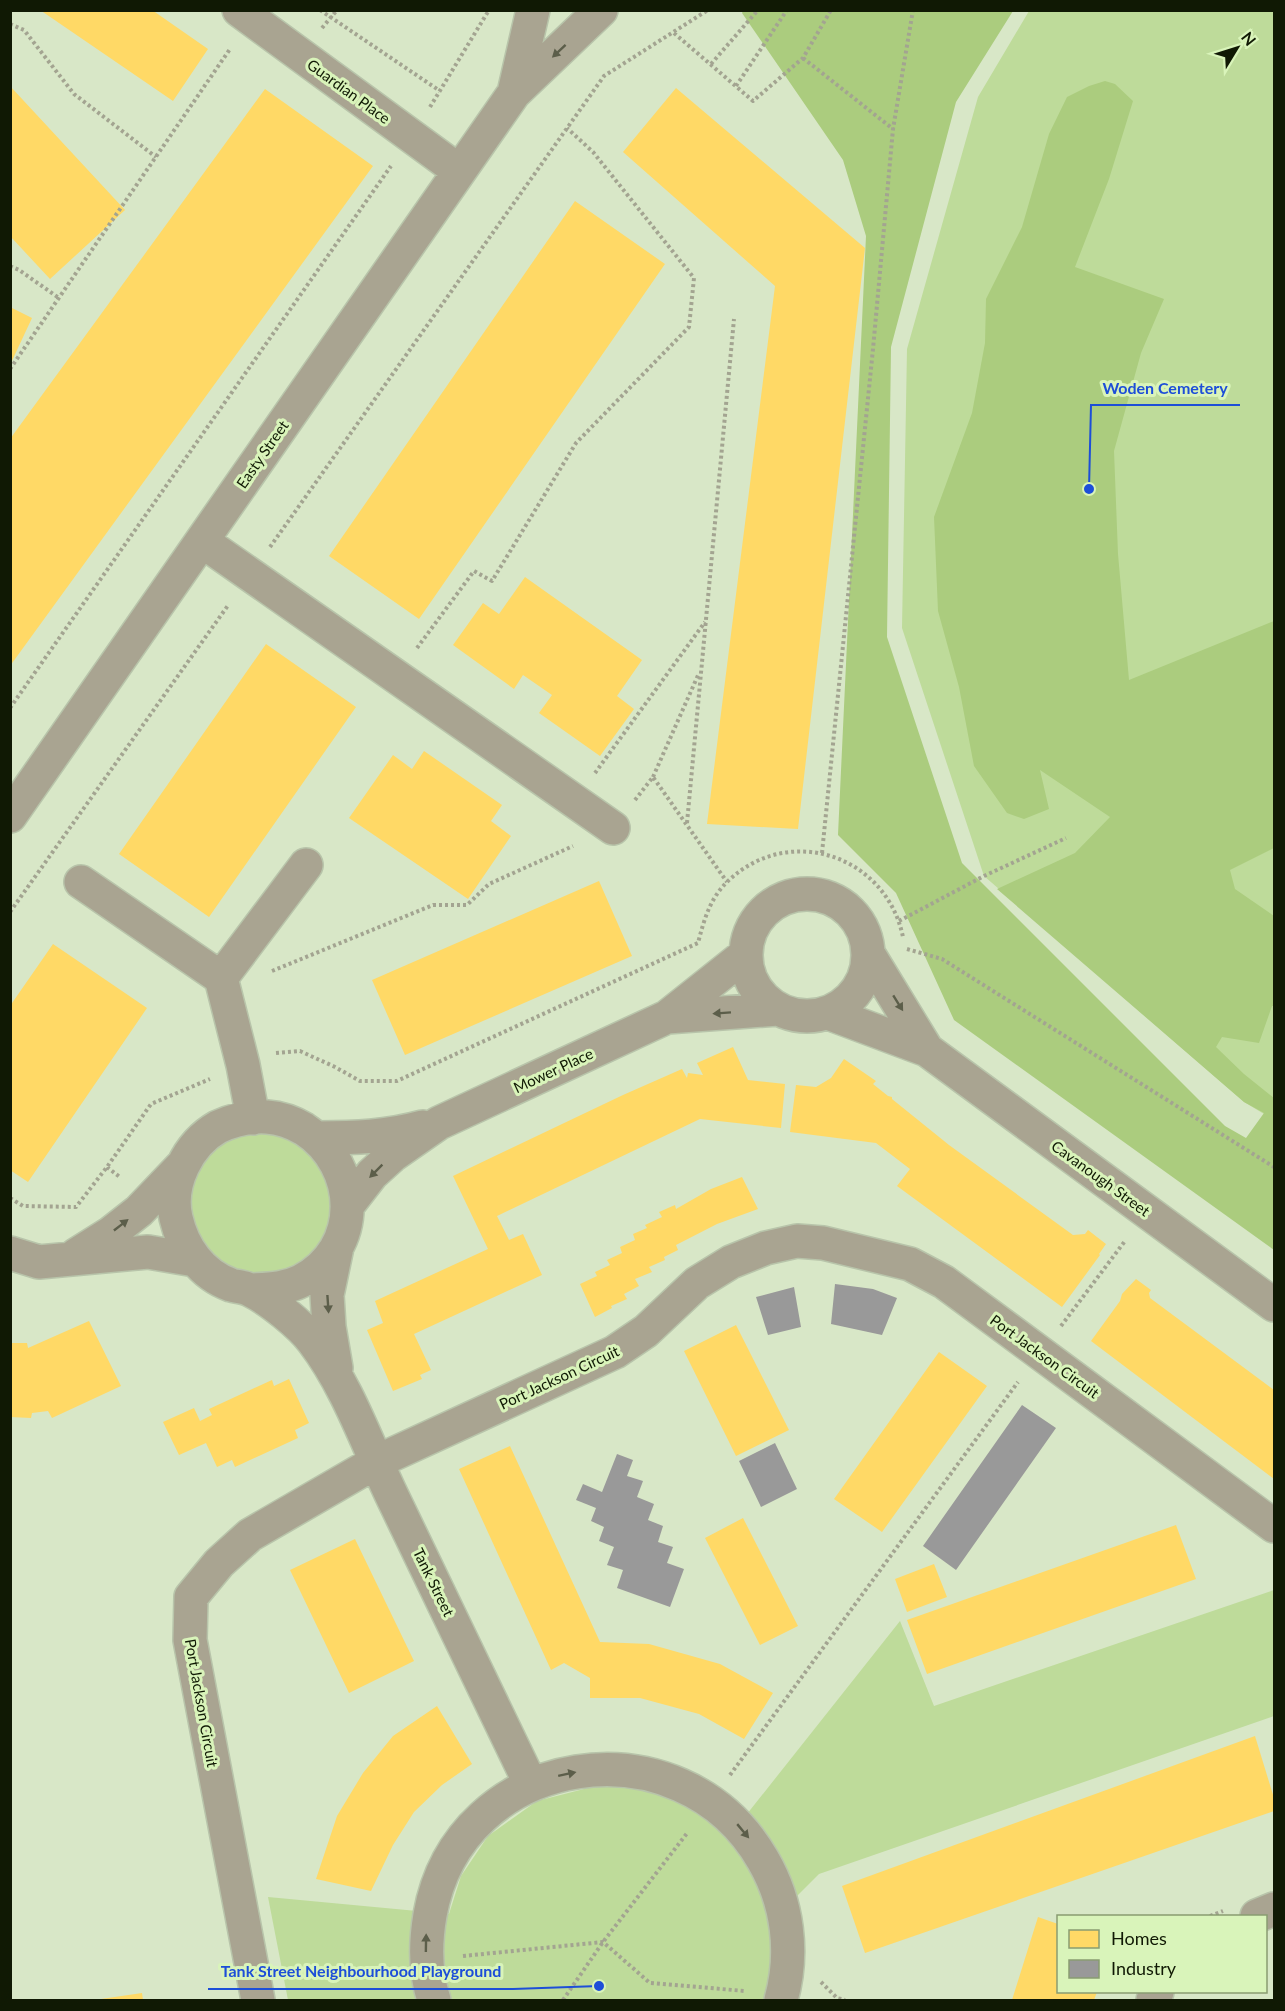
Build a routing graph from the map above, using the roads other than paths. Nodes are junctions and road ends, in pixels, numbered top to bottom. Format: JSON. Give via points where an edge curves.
{"nodes":[{"id":1,"x":533,"y":10,"type":"edge"},
{"id":2,"x":601,"y":10,"type":"edge"},
{"id":3,"x":237,"y":26,"type":"edge"},
{"id":4,"x":514,"y":93,"type":"junction"},
{"id":5,"x":459,"y":171,"type":"junction"},
{"id":6,"x":202,"y":541,"type":"junction"},
{"id":7,"x":10,"y":816,"type":"edge"},
{"id":8,"x":613,"y":828,"type":"road end"},
{"id":9,"x":306,"y":865,"type":"dead end"},
{"id":10,"x":81,"y":882,"type":"dead end"},
{"id":11,"x":745,"y":954,"type":"junction"},
{"id":12,"x":869,"y":955,"type":"junction"},
{"id":13,"x":221,"y":978,"type":"junction"},
{"id":14,"x":778,"y":1009,"type":"junction"},
{"id":15,"x":828,"y":1013,"type":"junction"},
{"id":16,"x":667,"y":1017,"type":"junction"},
{"id":17,"x":927,"y":1050,"type":"junction"},
{"id":18,"x":253,"y":1118,"type":"junction"},
{"id":19,"x":439,"y":1123,"type":"junction"},
{"id":20,"x":318,"y":1138,"type":"junction"},
{"id":21,"x":183,"y":1165,"type":"junction"},
{"id":22,"x":348,"y":1205,"type":"junction"},
{"id":23,"x":337,"y":1247,"type":"junction"},
{"id":24,"x":10,"y":1253,"type":"edge"},
{"id":25,"x":72,"y":1258,"type":"junction"},
{"id":26,"x":195,"y":1260,"type":"junction"},
{"id":27,"x":251,"y":1290,"type":"junction"},
{"id":28,"x":1275,"y":1305,"type":"edge"},
{"id":29,"x":338,"y":1379,"type":"junction"},
{"id":30,"x":376,"y":1462,"type":"junction"},
{"id":31,"x":1275,"y":1526,"type":"edge"},
{"id":32,"x":531,"y":1785,"type":"junction"},
{"id":33,"x":782,"y":1998,"type":"edge"},
{"id":34,"x":258,"y":2001,"type":"edge"},
{"id":35,"x":434,"y":2001,"type":"edge"}],
"edges":[{"from":1,"to":4,"type":"street","name":"Easty Street"},
{"from":2,"to":4,"type":"street","name":"Easty Street","one_way":true},
{"from":3,"to":5,"type":"street","name":"Guardian Place"},
{"from":4,"to":5,"type":"street","name":"Easty Street"},
{"from":5,"to":6,"type":"street","name":"Easty Street"},
{"from":6,"to":7,"type":"street","name":"Easty Street"},
{"from":6,"to":8,"type":"street"},
{"from":9,"to":13,"type":"street"},
{"from":10,"to":13,"type":"street"},
{"from":11,"to":12,"type":"street","via":[[748,935],[757,918],[771,904],[807,892],[844,904],[858,918],[867,936]]},
{"from":11,"to":14,"type":"street","via":[[754,986]]},
{"from":11,"to":16,"type":"street","name":"Mower Place"},
{"from":12,"to":15,"type":"street","via":[[867,974],[858,990],[845,1004]]},
{"from":12,"to":17,"type":"street","name":"Cavanough Street","one_way":true},
{"from":13,"to":18,"type":"street"},
{"from":14,"to":15,"type":"street","via":[[794,1015]]},
{"from":14,"to":16,"type":"street","name":"Mower Place","one_way":true},
{"from":15,"to":17,"type":"street","name":"Cavanough Street"},
{"from":16,"to":19,"type":"street","name":"Mower Place"},
{"from":17,"to":28,"type":"street","name":"Cavanough Street"},
{"from":18,"to":20,"type":"street","via":[[270,1117],[295,1124]]},
{"from":18,"to":21,"type":"street","via":[[219,1127],[198,1143]]},
{"from":19,"to":20,"type":"street","name":"Mower Place","via":[[394,1135]]},
{"from":19,"to":22,"type":"street","name":"Mower Place","one_way":true,"via":[[393,1155]]},
{"from":20,"to":22,"type":"street","via":[[334,1157],[345,1180]]},
{"from":25,"to":21,"type":"street","one_way":true,"via":[[139,1211]]},
{"from":21,"to":26,"type":"street","via":[[175,1189],[175,1215],[182,1239]]},
{"from":22,"to":23,"type":"street"},
{"from":23,"to":27,"type":"street","via":[[321,1267],[300,1281],[276,1289]]},
{"from":23,"to":29,"type":"street","name":"Tank Street","one_way":true,"via":[[327,1295]]},
{"from":24,"to":25,"type":"street","via":[[39,1262]]},
{"from":25,"to":26,"type":"street","via":[[148,1252]]},
{"from":26,"to":27,"type":"street","via":[[211,1274]]},
{"from":27,"to":29,"type":"street","name":"Tank Street","via":[[311,1339]]},
{"from":29,"to":30,"type":"street","name":"Tank Street"},
{"from":30,"to":31,"type":"street","name":"Port Jackson Circuit","via":[[615,1352],[646,1331],[697,1283],[731,1262],[797,1241],[823,1243],[910,1264],[944,1282]]},
{"from":30,"to":32,"type":"street","name":"Tank Street"},
{"from":30,"to":34,"type":"street","name":"Port Jackson Circuit","via":[[250,1535],[219,1563],[191,1597],[190,1640]]},
{"from":32,"to":33,"type":"street","one_way":true,"via":[[592,1769],[623,1769],[683,1785],[711,1801],[755,1845],[781,1902],[788,1932]]},
{"from":35,"to":32,"type":"street","one_way":true,"via":[[426,1959],[427,1932],[439,1880],[467,1834],[486,1814]]}]}
